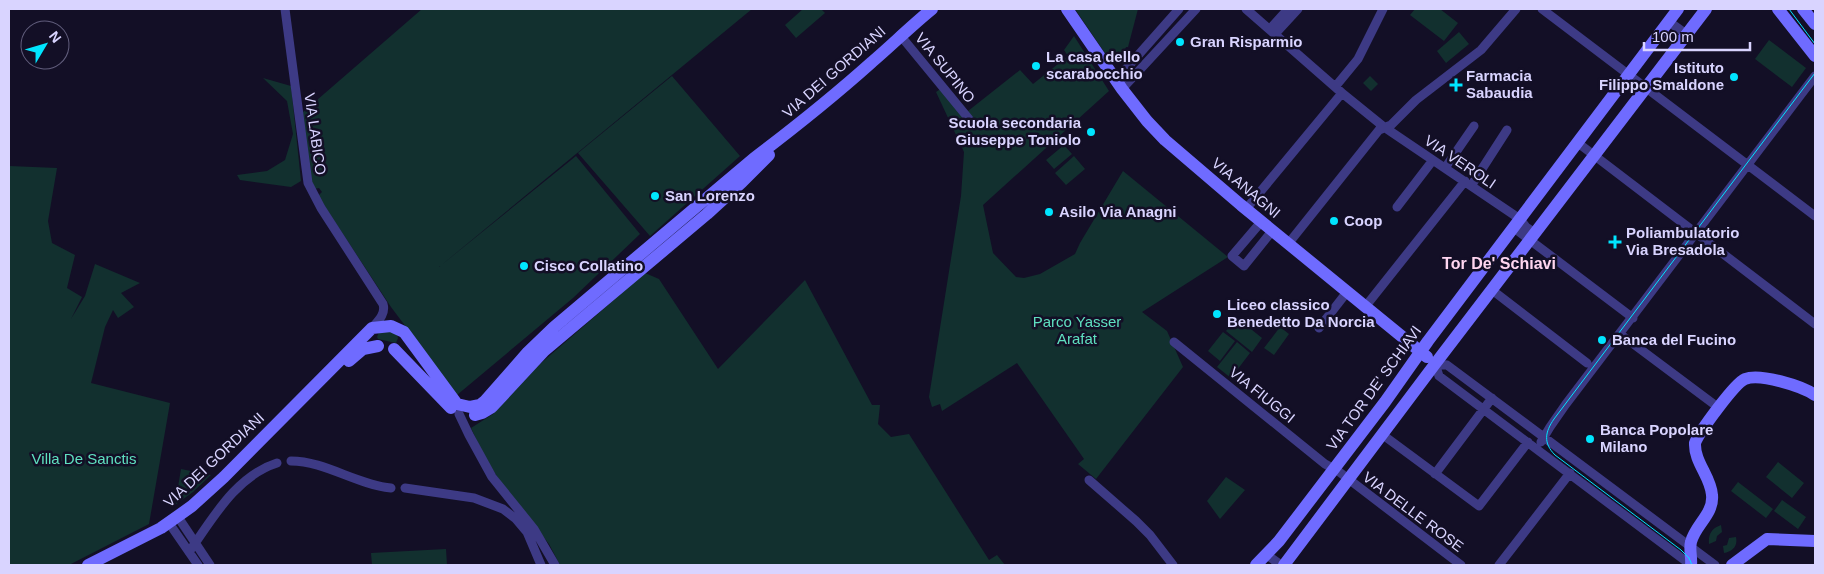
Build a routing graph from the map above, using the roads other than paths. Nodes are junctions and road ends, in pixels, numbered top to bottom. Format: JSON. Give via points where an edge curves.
{"nodes":[{"id":1,"x":286,"y":9,"type":"edge"},
{"id":2,"x":919,"y":9,"type":"edge"},
{"id":3,"x":932,"y":9,"type":"edge"},
{"id":4,"x":1067,"y":9,"type":"edge"},
{"id":5,"x":1179,"y":9,"type":"edge"},
{"id":6,"x":1196,"y":9,"type":"edge"},
{"id":7,"x":1246,"y":9,"type":"edge"},
{"id":8,"x":1288,"y":9,"type":"edge"},
{"id":9,"x":1298,"y":9,"type":"edge"},
{"id":10,"x":1382,"y":9,"type":"edge"},
{"id":11,"x":1516,"y":9,"type":"edge"},
{"id":12,"x":1542,"y":9,"type":"edge"},
{"id":13,"x":1678,"y":9,"type":"edge"},
{"id":14,"x":1706,"y":9,"type":"edge"},
{"id":15,"x":1778,"y":9,"type":"edge"},
{"id":16,"x":1803,"y":9,"type":"edge"},
{"id":17,"x":1668,"y":21,"type":"junction"},
{"id":18,"x":1815,"y":24,"type":"edge"},
{"id":19,"x":1272,"y":32,"type":"junction"},
{"id":20,"x":1686,"y":34,"type":"junction"},
{"id":21,"x":900,"y":35,"type":"junction"},
{"id":22,"x":1815,"y":56,"type":"edge"},
{"id":23,"x":1628,"y":76,"type":"junction"},
{"id":24,"x":1815,"y":76,"type":"edge"},
{"id":25,"x":1119,"y":84,"type":"junction"},
{"id":26,"x":1645,"y":88,"type":"junction"},
{"id":27,"x":1339,"y":90,"type":"junction"},
{"id":28,"x":969,"y":119,"type":"dead end"},
{"id":29,"x":1474,"y":126,"type":"dead end"},
{"id":30,"x":1384,"y":127,"type":"junction"},
{"id":31,"x":1507,"y":130,"type":"dead end"},
{"id":32,"x":788,"y":133,"type":"junction"},
{"id":33,"x":1578,"y":143,"type":"junction"},
{"id":34,"x":1594,"y":155,"type":"junction"},
{"id":35,"x":1433,"y":160,"type":"junction"},
{"id":36,"x":1749,"y":164,"type":"junction"},
{"id":37,"x":1445,"y":168,"type":"junction"},
{"id":38,"x":1468,"y":184,"type":"junction"},
{"id":39,"x":1397,"y":207,"type":"dead end"},
{"id":40,"x":1246,"y":209,"type":"junction"},
{"id":41,"x":1815,"y":216,"type":"edge"},
{"id":42,"x":1261,"y":222,"type":"junction"},
{"id":43,"x":1517,"y":224,"type":"junction"},
{"id":44,"x":1272,"y":231,"type":"junction"},
{"id":45,"x":1696,"y":234,"type":"junction"},
{"id":46,"x":1533,"y":236,"type":"junction"},
{"id":47,"x":1288,"y":244,"type":"junction"},
{"id":48,"x":1492,"y":290,"type":"junction"},
{"id":49,"x":1347,"y":292,"type":"junction"},
{"id":50,"x":1365,"y":307,"type":"junction"},
{"id":51,"x":1633,"y":318,"type":"junction"},
{"id":52,"x":1815,"y":324,"type":"edge"},
{"id":53,"x":372,"y":328,"type":"junction"},
{"id":54,"x":1319,"y":328,"type":"dead end"},
{"id":55,"x":400,"y":329,"type":"junction"},
{"id":56,"x":1619,"y":336,"type":"junction"},
{"id":57,"x":1174,"y":342,"type":"dead end"},
{"id":58,"x":378,"y":346,"type":"junction"},
{"id":59,"x":394,"y":349,"type":"junction"},
{"id":60,"x":1421,"y":352,"type":"junction"},
{"id":61,"x":1587,"y":363,"type":"dead end"},
{"id":62,"x":1435,"y":364,"type":"junction"},
{"id":63,"x":1814,"y":393,"type":"edge"},
{"id":64,"x":1492,"y":398,"type":"junction"},
{"id":65,"x":1719,"y":408,"type":"junction"},
{"id":66,"x":1483,"y":410,"type":"junction"},
{"id":67,"x":459,"y":414,"type":"junction"},
{"id":68,"x":281,"y":420,"type":"junction"},
{"id":69,"x":1383,"y":434,"type":"junction"},
{"id":70,"x":1544,"y":438,"type":"junction"},
{"id":71,"x":1528,"y":442,"type":"junction"},
{"id":72,"x":1536,"y":448,"type":"junction"},
{"id":73,"x":290,"y":461,"type":"dead end"},
{"id":74,"x":277,"y":463,"type":"dead end"},
{"id":75,"x":1334,"y":469,"type":"junction"},
{"id":76,"x":1570,"y":473,"type":"junction"},
{"id":77,"x":1435,"y":474,"type":"junction"},
{"id":78,"x":1089,"y":480,"type":"dead end"},
{"id":79,"x":1349,"y":480,"type":"junction"},
{"id":80,"x":391,"y":488,"type":"dead end"},
{"id":81,"x":405,"y":488,"type":"dead end"},
{"id":82,"x":174,"y":520,"type":"junction"},
{"id":83,"x":1815,"y":541,"type":"edge"},
{"id":84,"x":194,"y":544,"type":"junction"},
{"id":85,"x":1691,"y":548,"type":"junction"},
{"id":86,"x":189,"y":552,"type":"junction"},
{"id":87,"x":1267,"y":555,"type":"junction"},
{"id":88,"x":88,"y":565,"type":"edge"},
{"id":89,"x":198,"y":565,"type":"edge"},
{"id":90,"x":210,"y":565,"type":"edge"},
{"id":91,"x":541,"y":565,"type":"edge"},
{"id":92,"x":555,"y":565,"type":"edge"},
{"id":93,"x":1173,"y":565,"type":"edge"},
{"id":94,"x":1256,"y":565,"type":"edge"},
{"id":95,"x":1283,"y":565,"type":"edge"},
{"id":96,"x":1461,"y":565,"type":"edge"},
{"id":97,"x":1499,"y":565,"type":"edge"},
{"id":98,"x":1691,"y":565,"type":"edge"},
{"id":99,"x":1715,"y":565,"type":"edge"},
{"id":100,"x":1732,"y":565,"type":"edge"}],
"edges":[{"from":1,"to":53,"type":"street","name":"VIA LABICO","via":[[308,183],[383,304],[382,316]]},
{"from":2,"to":21,"type":"street","name":"VIA DEI GORDIANI"},
{"from":3,"to":21,"type":"street","name":"VIA DEI GORDIANI"},
{"from":4,"to":25,"type":"street","name":"VIA ANAGNI"},
{"from":5,"to":25,"type":"street","via":[[1126,70]]},
{"from":6,"to":25,"type":"street"},
{"from":7,"to":19,"type":"street","name":"VIA VEROLI"},
{"from":8,"to":19,"type":"street"},
{"from":9,"to":19,"type":"street"},
{"from":10,"to":27,"type":"street","via":[[1364,49]]},
{"from":11,"to":30,"type":"street","via":[[1481,50],[1416,100],[1391,125]]},
{"from":12,"to":23,"type":"street"},
{"from":13,"to":17,"type":"street","name":"VIA TOR DE' SCHIAVI"},
{"from":14,"to":20,"type":"street"},
{"from":15,"to":22,"type":"street"},
{"from":16,"to":18,"type":"street"},
{"from":17,"to":20,"type":"street"},
{"from":17,"to":23,"type":"street","name":"VIA TOR DE' SCHIAVI"},
{"from":19,"to":27,"type":"street","name":"VIA VEROLI"},
{"from":20,"to":26,"type":"street"},
{"from":21,"to":28,"type":"street","name":"VIA SUPINO"},
{"from":21,"to":32,"type":"street","name":"VIA DEI GORDIANI","via":[[873,62]]},
{"from":23,"to":26,"type":"street"},
{"from":23,"to":33,"type":"street","name":"VIA TOR DE' SCHIAVI"},
{"from":24,"to":36,"type":"street"},
{"from":25,"to":40,"type":"street","name":"VIA ANAGNI","via":[[1165,140]]},
{"from":26,"to":34,"type":"street"},
{"from":26,"to":36,"type":"street"},
{"from":27,"to":30,"type":"street","name":"VIA VEROLI"},
{"from":27,"to":40,"type":"street"},
{"from":29,"to":37,"type":"street"},
{"from":30,"to":35,"type":"street","name":"VIA VEROLI"},
{"from":30,"to":47,"type":"street"},
{"from":31,"to":38,"type":"street"},
{"from":32,"to":55,"type":"street","name":"VIA DEI GORDIANI","via":[[554,327],[480,405],[468,407],[453,401]]},
{"from":32,"to":67,"type":"street","name":"VIA DEI GORDIANI","via":[[742,182],[539,355],[492,407],[478,414]]},
{"from":33,"to":34,"type":"street"},
{"from":33,"to":43,"type":"street","name":"VIA TOR DE' SCHIAVI"},
{"from":34,"to":45,"type":"street"},
{"from":34,"to":46,"type":"street"},
{"from":35,"to":37,"type":"street","name":"VIA VEROLI"},
{"from":35,"to":39,"type":"street"},
{"from":36,"to":41,"type":"street"},
{"from":36,"to":45,"type":"street"},
{"from":37,"to":38,"type":"street","name":"VIA VEROLI"},
{"from":38,"to":43,"type":"street","name":"VIA VEROLI"},
{"from":38,"to":50,"type":"street"},
{"from":40,"to":42,"type":"street","name":"VIA ANAGNI"},
{"from":42,"to":44,"type":"street","name":"VIA ANAGNI"},
{"from":42,"to":44,"type":"street","via":[[1232,256],[1244,266]]},
{"from":43,"to":46,"type":"street","via":[[1526,226]]},
{"from":43,"to":60,"type":"street","name":"VIA TOR DE' SCHIAVI"},
{"from":44,"to":47,"type":"street","name":"VIA ANAGNI"},
{"from":45,"to":51,"type":"street"},
{"from":45,"to":52,"type":"street"},
{"from":46,"to":48,"type":"street"},
{"from":46,"to":51,"type":"street"},
{"from":47,"to":49,"type":"street","name":"VIA ANAGNI"},
{"from":48,"to":61,"type":"street"},
{"from":48,"to":62,"type":"street"},
{"from":49,"to":50,"type":"street","name":"VIA ANAGNI"},
{"from":49,"to":54,"type":"street"},
{"from":50,"to":60,"type":"street","name":"VIA ANAGNI"},
{"from":51,"to":56,"type":"street"},
{"from":53,"to":55,"type":"street","via":[[387,325]]},
{"from":53,"to":58,"type":"street","via":[[372,339]]},
{"from":53,"to":68,"type":"street","name":"VIA DEI GORDIANI"},
{"from":55,"to":59,"type":"street","via":[[402,341],[400,347]]},
{"from":56,"to":65,"type":"street"},
{"from":56,"to":70,"type":"street"},
{"from":57,"to":75,"type":"street","name":"VIA FIUGGI"},
{"from":58,"to":59,"type":"street"},
{"from":58,"to":68,"type":"street","name":"VIA DEI GORDIANI","via":[[357,353]]},
{"from":59,"to":67,"type":"street"},
{"from":60,"to":62,"type":"street","name":"VIA ANAGNI"},
{"from":60,"to":75,"type":"street","name":"VIA TOR DE' SCHIAVI"},
{"from":62,"to":64,"type":"street","via":[[1447,365]]},
{"from":62,"to":66,"type":"street","via":[[1438,376]]},
{"from":62,"to":69,"type":"street"},
{"from":63,"to":65,"type":"street","via":[[1797,386],[1750,378],[1738,383]]},
{"from":64,"to":66,"type":"street"},
{"from":64,"to":70,"type":"street"},
{"from":65,"to":85,"type":"street","via":[[1695,443],[1712,491],[1712,505],[1693,536]]},
{"from":66,"to":71,"type":"street"},
{"from":66,"to":77,"type":"street"},
{"from":67,"to":92,"type":"street","via":[[492,477],[534,529]]},
{"from":68,"to":82,"type":"street","name":"VIA DEI GORDIANI","via":[[210,490]]},
{"from":69,"to":77,"type":"street"},
{"from":69,"to":79,"type":"street"},
{"from":70,"to":72,"type":"street"},
{"from":70,"to":85,"type":"street"},
{"from":71,"to":72,"type":"street"},
{"from":71,"to":77,"type":"street","via":[[1479,506]]},
{"from":72,"to":76,"type":"street"},
{"from":73,"to":80,"type":"street","via":[[314,464],[353,479]]},
{"from":74,"to":84,"type":"street","via":[[243,482]]},
{"from":75,"to":79,"type":"street","name":"VIA FIUGGI"},
{"from":75,"to":87,"type":"street","name":"VIA TOR DE' SCHIAVI"},
{"from":76,"to":97,"type":"street"},
{"from":76,"to":98,"type":"street"},
{"from":78,"to":93,"type":"street","via":[[1136,520]]},
{"from":79,"to":95,"type":"street"},
{"from":79,"to":96,"type":"street","name":"VIA DELLE ROSE"},
{"from":81,"to":91,"type":"street","via":[[474,498],[503,509],[527,532]]},
{"from":82,"to":84,"type":"street"},
{"from":82,"to":86,"type":"street"},
{"from":82,"to":88,"type":"street","name":"VIA DEI GORDIANI"},
{"from":83,"to":100,"type":"street","via":[[1770,538]]},
{"from":84,"to":86,"type":"street"},
{"from":84,"to":90,"type":"street"},
{"from":85,"to":98,"type":"street"},
{"from":85,"to":99,"type":"street"},
{"from":86,"to":89,"type":"street"},
{"from":87,"to":94,"type":"street","name":"VIA TOR DE' SCHIAVI"},
{"from":87,"to":95,"type":"street"}]}
